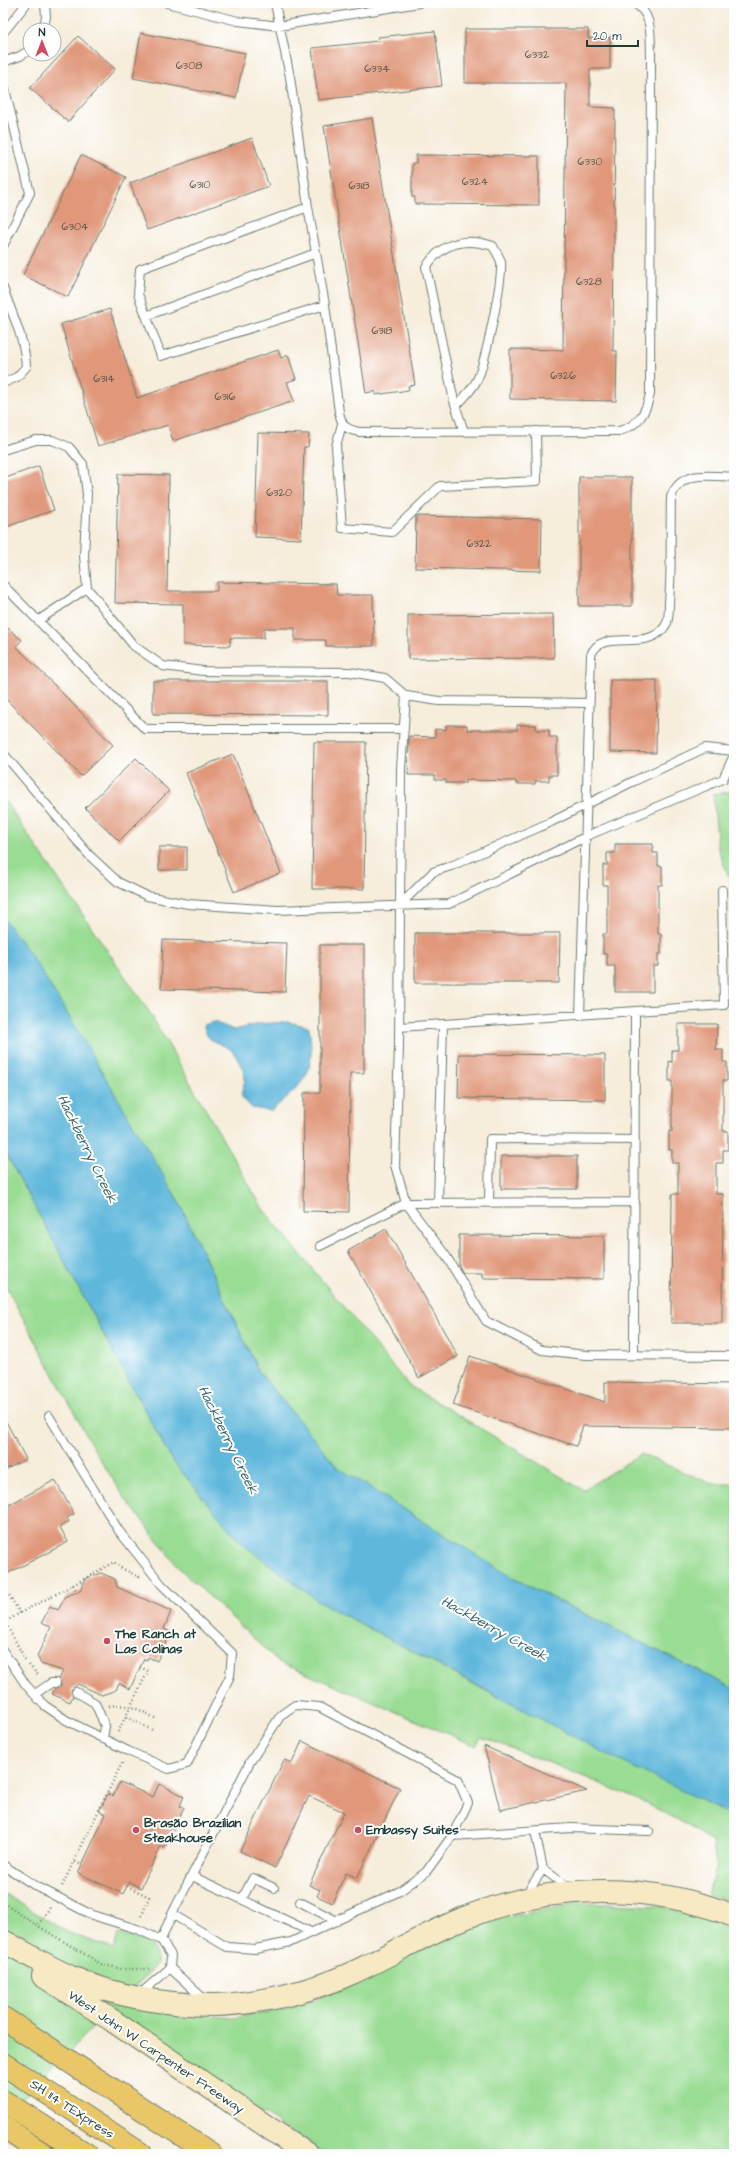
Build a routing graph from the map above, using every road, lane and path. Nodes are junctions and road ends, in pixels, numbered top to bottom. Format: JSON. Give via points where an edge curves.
{"nodes":[{"id":1,"x":27,"y":3,"type":"edge"},
{"id":2,"x":44,"y":3,"type":"edge"},
{"id":3,"x":167,"y":3,"type":"edge"},
{"id":4,"x":275,"y":3,"type":"edge"},
{"id":5,"x":418,"y":3,"type":"edge"},
{"id":6,"x":634,"y":3,"type":"edge"},
{"id":7,"x":45,"y":22,"type":"edge"},
{"id":8,"x":279,"y":26,"type":"junction"},
{"id":9,"x":3,"y":33,"type":"edge"},
{"id":10,"x":22,"y":55,"type":"edge"},
{"id":11,"x":3,"y":62,"type":"edge"},
{"id":12,"x":3,"y":81,"type":"edge"},
{"id":13,"x":308,"y":207,"type":"junction"},
{"id":14,"x":3,"y":246,"type":"edge"},
{"id":15,"x":316,"y":253,"type":"junction"},
{"id":16,"x":3,"y":288,"type":"edge"},
{"id":17,"x":326,"y":305,"type":"junction"},
{"id":18,"x":146,"y":316,"type":"junction"},
{"id":19,"x":3,"y":383,"type":"edge"},
{"id":20,"x":456,"y":406,"type":"junction"},
{"id":21,"x":342,"y":424,"type":"junction"},
{"id":22,"x":536,"y":431,"type":"junction"},
{"id":23,"x":464,"y":432,"type":"junction"},
{"id":24,"x":3,"y":450,"type":"edge"},
{"id":25,"x":734,"y":476,"type":"edge"},
{"id":26,"x":3,"y":585,"type":"edge"},
{"id":27,"x":87,"y":588,"type":"junction"},
{"id":28,"x":39,"y":620,"type":"junction"},
{"id":29,"x":406,"y":696,"type":"junction"},
{"id":30,"x":589,"y":703,"type":"junction"},
{"id":31,"x":404,"y":729,"type":"junction"},
{"id":32,"x":734,"y":751,"type":"edge"},
{"id":33,"x":3,"y":753,"type":"edge"},
{"id":34,"x":734,"y":755,"type":"edge"},
{"id":35,"x":587,"y":804,"type":"junction"},
{"id":36,"x":586,"y":836,"type":"junction"},
{"id":37,"x":722,"y":890,"type":"dead end"},
{"id":38,"x":400,"y":905,"type":"junction"},
{"id":39,"x":635,"y":1011,"type":"junction"},
{"id":40,"x":580,"y":1016,"type":"junction"},
{"id":41,"x":443,"y":1024,"type":"junction"},
{"id":42,"x":399,"y":1027,"type":"junction"},
{"id":43,"x":635,"y":1140,"type":"junction"},
{"id":44,"x":635,"y":1202,"type":"junction"},
{"id":45,"x":406,"y":1203,"type":"junction"},
{"id":46,"x":438,"y":1203,"type":"junction"},
{"id":47,"x":489,"y":1203,"type":"junction"},
{"id":48,"x":320,"y":1246,"type":"dead end"},
{"id":49,"x":634,"y":1355,"type":"junction"},
{"id":50,"x":733,"y":1356,"type":"dead end"},
{"id":51,"x":50,"y":1416,"type":"dead end"},
{"id":52,"x":138,"y":1580,"type":"dead end"},
{"id":53,"x":3,"y":1585,"type":"edge"},
{"id":54,"x":73,"y":1585,"type":"junction"},
{"id":55,"x":77,"y":1592,"type":"dead end"},
{"id":56,"x":20,"y":1613,"type":"junction"},
{"id":57,"x":3,"y":1651,"type":"edge"},
{"id":58,"x":140,"y":1667,"type":"dead end"},
{"id":59,"x":42,"y":1680,"type":"dead end"},
{"id":60,"x":56,"y":1683,"type":"dead end"},
{"id":61,"x":76,"y":1692,"type":"dead end"},
{"id":62,"x":34,"y":1694,"type":"junction"},
{"id":63,"x":131,"y":1706,"type":"junction"},
{"id":64,"x":104,"y":1707,"type":"dead end"},
{"id":65,"x":126,"y":1717,"type":"junction"},
{"id":66,"x":157,"y":1719,"type":"dead end"},
{"id":67,"x":114,"y":1728,"type":"dead end"},
{"id":68,"x":152,"y":1730,"type":"dead end"},
{"id":69,"x":103,"y":1739,"type":"junction"},
{"id":70,"x":128,"y":1752,"type":"junction"},
{"id":71,"x":534,"y":1831,"type":"junction"},
{"id":72,"x":649,"y":1831,"type":"dead end"},
{"id":73,"x":452,"y":1836,"type":"junction"},
{"id":74,"x":75,"y":1862,"type":"junction"},
{"id":75,"x":3,"y":1865,"type":"edge"},
{"id":76,"x":82,"y":1865,"type":"dead end"},
{"id":77,"x":543,"y":1868,"type":"junction"},
{"id":78,"x":192,"y":1876,"type":"junction"},
{"id":79,"x":127,"y":1886,"type":"dead end"},
{"id":80,"x":274,"y":1888,"type":"dead end"},
{"id":81,"x":574,"y":1892,"type":"junction"},
{"id":82,"x":56,"y":1898,"type":"junction"},
{"id":83,"x":242,"y":1899,"type":"junction"},
{"id":84,"x":520,"y":1901,"type":"junction"},
{"id":85,"x":300,"y":1902,"type":"dead end"},
{"id":86,"x":3,"y":1904,"type":"edge"},
{"id":87,"x":172,"y":1914,"type":"junction"},
{"id":88,"x":734,"y":1916,"type":"edge"},
{"id":89,"x":337,"y":1921,"type":"junction"},
{"id":90,"x":38,"y":1926,"type":"junction"},
{"id":91,"x":137,"y":1929,"type":"junction"},
{"id":92,"x":311,"y":1932,"type":"junction"},
{"id":93,"x":161,"y":1940,"type":"junction"},
{"id":94,"x":3,"y":1941,"type":"edge"},
{"id":95,"x":3,"y":1950,"type":"edge"},
{"id":96,"x":170,"y":1968,"type":"junction"},
{"id":97,"x":136,"y":1996,"type":"junction"},
{"id":98,"x":211,"y":2005,"type":"junction"},
{"id":99,"x":3,"y":2018,"type":"edge"},
{"id":100,"x":3,"y":2021,"type":"edge"},
{"id":101,"x":30,"y":2035,"type":"junction"},
{"id":102,"x":3,"y":2064,"type":"edge"},
{"id":103,"x":3,"y":2101,"type":"edge"},
{"id":104,"x":3,"y":2127,"type":"edge"},
{"id":105,"x":43,"y":2154,"type":"edge"},
{"id":106,"x":86,"y":2154,"type":"edge"},
{"id":107,"x":141,"y":2154,"type":"edge"},
{"id":108,"x":211,"y":2154,"type":"edge"},
{"id":109,"x":307,"y":2154,"type":"edge"}],
"edges":[{"from":1,"to":9,"type":"lane"},
{"from":2,"to":7,"type":"lane"},
{"from":3,"to":8,"type":"lane","via":[[238,21]]},
{"from":4,"to":8,"type":"lane"},
{"from":5,"to":8,"type":"lane"},
{"from":6,"to":22,"type":"lane","via":[[646,14],[650,22],[649,399],[645,412],[629,428],[618,431]]},
{"from":8,"to":13,"type":"lane","via":[[290,77]]},
{"from":10,"to":11,"type":"lane"},
{"from":12,"to":14,"type":"lane","via":[[30,193]]},
{"from":13,"to":15,"type":"lane"},
{"from":13,"to":18,"type":"lane","via":[[140,269],[138,294]]},
{"from":15,"to":17,"type":"lane"},
{"from":15,"to":18,"type":"lane"},
{"from":16,"to":19,"type":"lane","via":[[20,334],[26,367],[17,377]]},
{"from":17,"to":18,"type":"lane","via":[[161,356]]},
{"from":17,"to":21,"type":"lane","via":[[338,412]]},
{"from":20,"to":20,"type":"lane","via":[[426,267],[434,255],[449,245],[476,240],[492,246],[501,262],[500,278],[494,316],[478,379],[472,390]]},
{"from":20,"to":23,"type":"lane"},
{"from":21,"to":22,"type":"lane","via":[[336,446],[342,528],[392,532],[440,486],[537,481]]},
{"from":21,"to":23,"type":"lane","via":[[347,430],[359,432]]},
{"from":22,"to":23,"type":"lane"},
{"from":24,"to":27,"type":"lane","via":[[36,440],[52,440],[69,447],[83,464],[87,494],[84,556]]},
{"from":25,"to":30,"type":"lane","via":[[695,476],[687,478],[674,488],[671,497],[667,621],[661,631],[645,640],[599,643],[594,648],[591,655]]},
{"from":26,"to":28,"type":"lane"},
{"from":27,"to":28,"type":"lane"},
{"from":27,"to":29,"type":"lane","via":[[134,646],[163,666],[204,671],[350,672],[386,678]]},
{"from":28,"to":31,"type":"lane","via":[[145,729]]},
{"from":29,"to":30,"type":"lane","via":[[439,702]]},
{"from":29,"to":31,"type":"lane"},
{"from":30,"to":35,"type":"lane"},
{"from":31,"to":38,"type":"lane","via":[[401,768]]},
{"from":32,"to":35,"type":"lane","via":[[705,748]]},
{"from":33,"to":38,"type":"lane","via":[[89,855],[118,882],[148,896],[188,904],[277,910]]},
{"from":34,"to":36,"type":"lane","via":[[723,779]]},
{"from":35,"to":36,"type":"lane"},
{"from":35,"to":38,"type":"lane","via":[[544,826],[433,872]]},
{"from":36,"to":38,"type":"lane","via":[[449,904]]},
{"from":36,"to":40,"type":"lane"},
{"from":37,"to":39,"type":"lane","via":[[724,1005]]},
{"from":38,"to":42,"type":"lane"},
{"from":39,"to":40,"type":"lane"},
{"from":39,"to":43,"type":"lane"},
{"from":40,"to":41,"type":"lane"},
{"from":41,"to":42,"type":"lane"},
{"from":41,"to":46,"type":"lane"},
{"from":42,"to":45,"type":"lane","via":[[396,1165]]},
{"from":43,"to":44,"type":"lane"},
{"from":43,"to":47,"type":"lane","via":[[490,1139]]},
{"from":44,"to":47,"type":"lane"},
{"from":44,"to":49,"type":"lane"},
{"from":45,"to":46,"type":"lane"},
{"from":45,"to":48,"type":"lane"},
{"from":45,"to":49,"type":"lane","via":[[446,1256],[486,1321],[542,1350],[586,1355]]},
{"from":46,"to":47,"type":"lane"},
{"from":49,"to":50,"type":"lane"},
{"from":51,"to":70,"type":"lane","via":[[119,1531],[162,1585],[232,1653],[230,1676],[187,1764],[169,1769]]},
{"from":52,"to":54,"type":"path","via":[[139,1577],[114,1562]]},
{"from":53,"to":56,"type":"path"},
{"from":54,"to":55,"type":"path"},
{"from":54,"to":56,"type":"path"},
{"from":56,"to":59,"type":"path","via":[[5,1622],[28,1664]]},
{"from":57,"to":62,"type":"lane"},
{"from":58,"to":63,"type":"path","via":[[148,1671]]},
{"from":60,"to":62,"type":"lane","via":[[51,1683]]},
{"from":61,"to":69,"type":"lane","via":[[95,1703],[105,1726]]},
{"from":62,"to":69,"type":"lane","via":[[44,1705],[66,1720]]},
{"from":63,"to":64,"type":"path","via":[[121,1704]]},
{"from":63,"to":65,"type":"path"},
{"from":63,"to":66,"type":"path"},
{"from":65,"to":67,"type":"path","via":[[118,1733]]},
{"from":65,"to":68,"type":"path"},
{"from":69,"to":70,"type":"lane"},
{"from":70,"to":74,"type":"path"},
{"from":71,"to":72,"type":"lane","via":[[571,1828]]},
{"from":71,"to":73,"type":"lane"},
{"from":71,"to":77,"type":"lane"},
{"from":73,"to":78,"type":"lane","via":[[468,1803],[458,1780],[319,1707],[295,1704],[281,1715],[250,1762]]},
{"from":73,"to":89,"type":"lane","via":[[426,1872],[400,1891]]},
{"from":74,"to":76,"type":"path"},
{"from":74,"to":82,"type":"path"},
{"from":75,"to":82,"type":"lane"},
{"from":77,"to":81,"type":"lane"},
{"from":77,"to":84,"type":"lane"},
{"from":78,"to":83,"type":"lane"},
{"from":78,"to":87,"type":"lane"},
{"from":79,"to":91,"type":"path","via":[[149,1897]]},
{"from":80,"to":83,"type":"lane","via":[[253,1878]]},
{"from":81,"to":84,"type":"main road"},
{"from":81,"to":88,"type":"main road","via":[[611,1891],[656,1895],[708,1905]]},
{"from":82,"to":90,"type":"path"},
{"from":82,"to":91,"type":"lane","via":[[92,1916]]},
{"from":83,"to":92,"type":"lane"},
{"from":84,"to":98,"type":"main road","via":[[468,1917],[351,1973],[320,1985],[258,2001]]},
{"from":85,"to":89,"type":"lane"},
{"from":86,"to":90,"type":"path"},
{"from":87,"to":92,"type":"lane","via":[[227,1947],[255,1949],[291,1942]]},
{"from":87,"to":93,"type":"lane"},
{"from":89,"to":92,"type":"lane"},
{"from":90,"to":96,"type":"path","via":[[101,1964],[122,1969]]},
{"from":91,"to":93,"type":"lane"},
{"from":93,"to":96,"type":"lane","via":[[171,1955]]},
{"from":94,"to":97,"type":"main road","via":[[71,1977]]},
{"from":95,"to":109,"type":"main road","name":"West John W Carpenter Freeway","via":[[110,2019]]},
{"from":96,"to":97,"type":"lane"},
{"from":96,"to":98,"type":"lane"},
{"from":97,"to":98,"type":"main road","via":[[169,2003]]},
{"from":99,"to":101,"type":"highway"},
{"from":100,"to":101,"type":"highway"},
{"from":101,"to":108,"type":"highway"},
{"from":102,"to":107,"type":"highway","name":"SH 114 TEXpress"},
{"from":103,"to":106,"type":"highway"},
{"from":104,"to":105,"type":"highway"}]}
